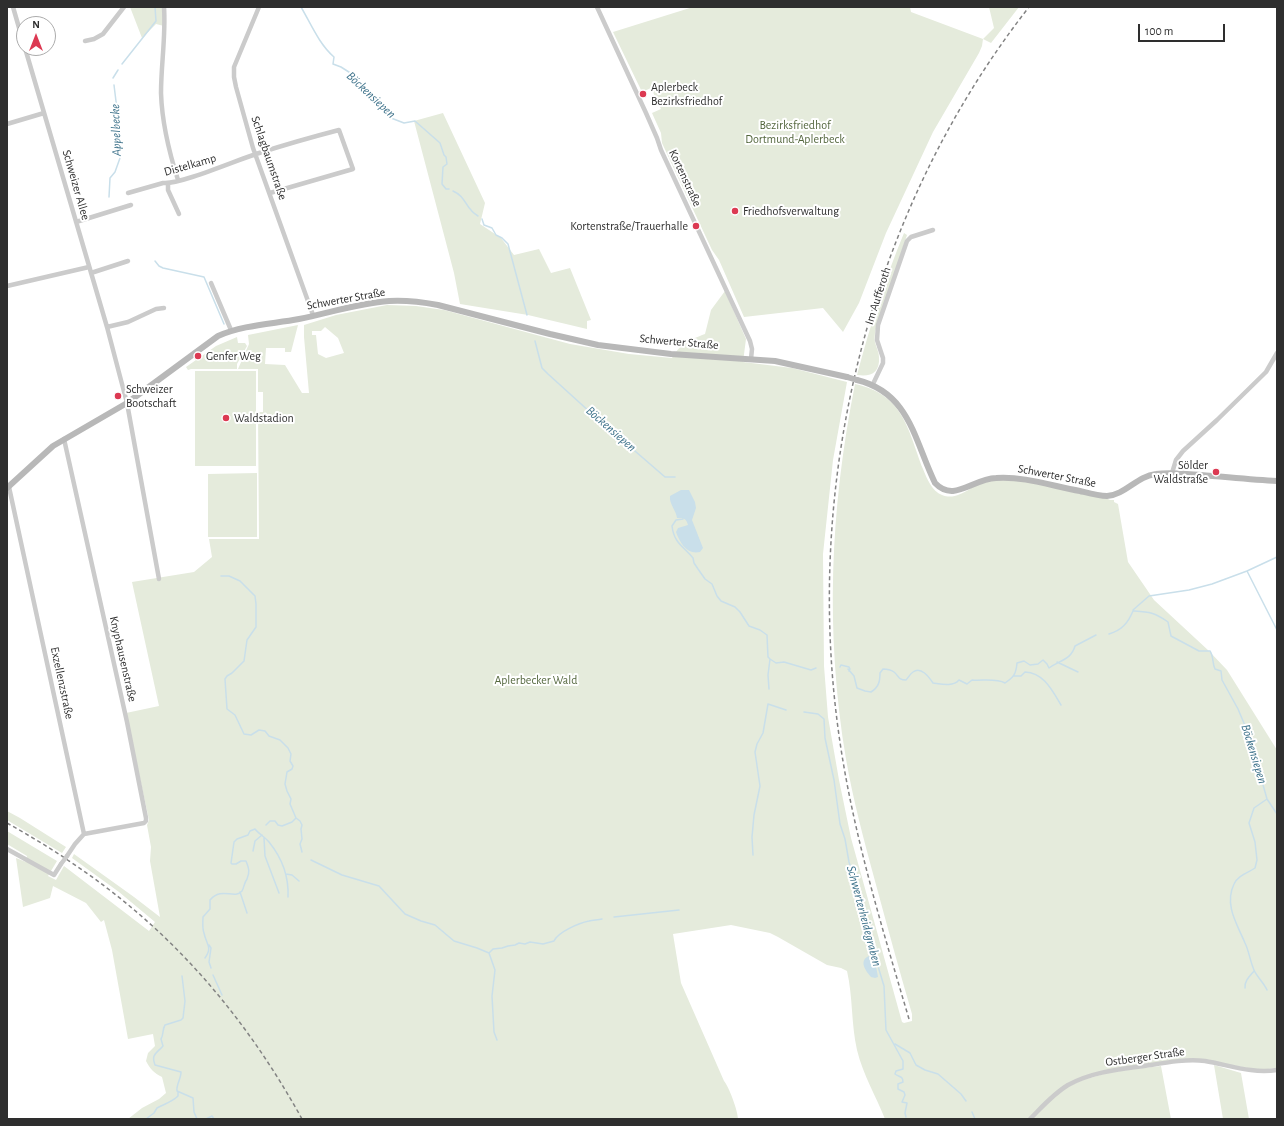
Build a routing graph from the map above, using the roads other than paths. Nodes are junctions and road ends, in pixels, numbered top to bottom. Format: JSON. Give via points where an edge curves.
{"nodes":[{"id":1,"x":13,"y":7,"type":"edge"},
{"id":2,"x":124,"y":7,"type":"edge"},
{"id":3,"x":164,"y":7,"type":"edge"},
{"id":4,"x":259,"y":7,"type":"edge"},
{"id":5,"x":597,"y":7,"type":"edge"},
{"id":6,"x":16,"y":17,"type":"edge"},
{"id":7,"x":85,"y":41,"type":"dead end"},
{"id":8,"x":27,"y":56,"type":"edge"},
{"id":9,"x":44,"y":113,"type":"junction"},
{"id":10,"x":7,"y":124,"type":"edge"},
{"id":11,"x":256,"y":154,"type":"junction"},
{"id":12,"x":178,"y":180,"type":"junction"},
{"id":13,"x":168,"y":183,"type":"junction"},
{"id":14,"x":128,"y":193,"type":"dead end"},
{"id":15,"x":270,"y":193,"type":"junction"},
{"id":16,"x":131,"y":205,"type":"dead end"},
{"id":17,"x":179,"y":214,"type":"dead end"},
{"id":18,"x":76,"y":222,"type":"junction"},
{"id":19,"x":933,"y":230,"type":"dead end"},
{"id":20,"x":128,"y":261,"type":"dead end"},
{"id":21,"x":89,"y":267,"type":"junction"},
{"id":22,"x":90,"y":273,"type":"junction"},
{"id":23,"x":211,"y":284,"type":"dead end"},
{"id":24,"x":7,"y":286,"type":"edge"},
{"id":25,"x":164,"y":308,"type":"dead end"},
{"id":26,"x":313,"y":315,"type":"junction"},
{"id":27,"x":107,"y":327,"type":"junction"},
{"id":28,"x":231,"y":330,"type":"junction"},
{"id":29,"x":1277,"y":353,"type":"edge"},
{"id":30,"x":751,"y":359,"type":"junction"},
{"id":31,"x":873,"y":384,"type":"junction"},
{"id":32,"x":127,"y":403,"type":"junction"},
{"id":33,"x":64,"y":439,"type":"junction"},
{"id":34,"x":1172,"y":474,"type":"junction"},
{"id":35,"x":1277,"y":481,"type":"edge"},
{"id":36,"x":8,"y":487,"type":"edge"},
{"id":37,"x":159,"y":579,"type":"dead end"},
{"id":38,"x":84,"y":834,"type":"junction"},
{"id":39,"x":7,"y":849,"type":"edge"},
{"id":40,"x":1277,"y":1070,"type":"edge"},
{"id":41,"x":1030,"y":1119,"type":"edge"}],
"edges":[{"from":1,"to":6,"type":"street"},
{"from":2,"to":7,"type":"street","via":[[103,34]]},
{"from":3,"to":12,"type":"street","via":[[162,108],[170,154]]},
{"from":4,"to":11,"type":"street","name":"Schlagbaumstraße","via":[[234,67],[236,88]]},
{"from":5,"to":30,"type":"street","name":"Kortenstraße","via":[[750,341]]},
{"from":8,"to":9,"type":"street","name":"Schweizer Allee"},
{"from":9,"to":10,"type":"street"},
{"from":9,"to":18,"type":"street","name":"Schweizer Allee"},
{"from":11,"to":12,"type":"street","name":"Distelkamp"},
{"from":11,"to":15,"type":"street","name":"Schlagbaumstraße"},
{"from":11,"to":15,"type":"street","name":"Distelkamp","via":[[339,130],[353,169]]},
{"from":12,"to":13,"type":"street","name":"Distelkamp"},
{"from":13,"to":14,"type":"street","name":"Distelkamp"},
{"from":13,"to":17,"type":"street","via":[[168,190]]},
{"from":15,"to":26,"type":"street","name":"Schlagbaumstraße"},
{"from":16,"to":18,"type":"street"},
{"from":18,"to":21,"type":"street","name":"Schweizer Allee"},
{"from":19,"to":31,"type":"street","name":"Im Aufferoth","via":[[911,237],[907,241],[878,325],[877,340],[883,363]]},
{"from":20,"to":22,"type":"street"},
{"from":21,"to":22,"type":"street","name":"Schweizer Allee"},
{"from":21,"to":24,"type":"street"},
{"from":22,"to":27,"type":"street","name":"Schweizer Allee"},
{"from":23,"to":28,"type":"street"},
{"from":25,"to":27,"type":"street"},
{"from":26,"to":28,"type":"street","name":"Schwerter Straße"},
{"from":26,"to":30,"type":"street","name":"Schwerter Straße","via":[[372,303],[419,302],[598,345],[671,354]]},
{"from":27,"to":32,"type":"street","name":"Schweizer Allee"},
{"from":28,"to":32,"type":"street","name":"Schwerter Straße","via":[[207,343]]},
{"from":29,"to":34,"type":"street","via":[[1266,372],[1183,451],[1176,460]]},
{"from":30,"to":31,"type":"street","name":"Schwerter Straße","bridge":true,"via":[[793,364]]},
{"from":31,"to":34,"type":"street","name":"Schwerter Straße","via":[[889,394],[902,409],[935,483],[944,490],[955,491],[981,480],[1008,477],[1105,496],[1118,493],[1150,475]]},
{"from":32,"to":33,"type":"street","name":"Schwerter Straße"},
{"from":32,"to":37,"type":"street"},
{"from":33,"to":36,"type":"street","name":"Schwerter Straße"},
{"from":33,"to":38,"type":"street","name":"Knyphausenstraße","via":[[146,818],[144,823]]},
{"from":34,"to":35,"type":"street"},
{"from":36,"to":38,"type":"street","name":"Exzellenzstraße"},
{"from":38,"to":39,"type":"street","bridge":true,"via":[[54,875]]},
{"from":40,"to":41,"type":"street","name":"Ostberger Straße","via":[[1258,1071],[1195,1061],[1118,1069],[1069,1085],[1051,1097]]}]}
